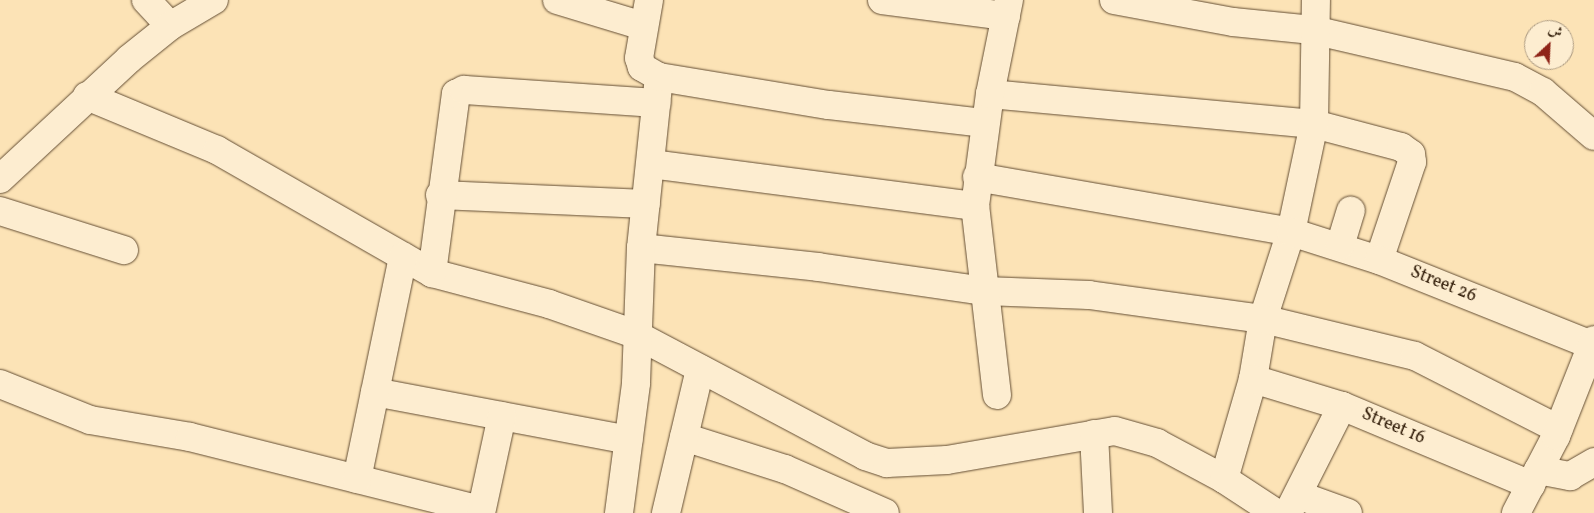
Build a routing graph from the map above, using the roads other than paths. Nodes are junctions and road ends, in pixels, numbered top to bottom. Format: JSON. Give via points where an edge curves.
{"nodes":[{"id":1,"x":146,"y":0,"type":"edge"},
{"id":2,"x":214,"y":0,"type":"edge"},
{"id":3,"x":556,"y":0,"type":"edge"},
{"id":4,"x":882,"y":0,"type":"edge"},
{"id":5,"x":1114,"y":0,"type":"edge"},
{"id":6,"x":1316,"y":0,"type":"edge"},
{"id":7,"x":1008,"y":8,"type":"edge"},
{"id":8,"x":1235,"y":11,"type":"edge"},
{"id":9,"x":646,"y":13,"type":"edge"},
{"id":10,"x":170,"y":26,"type":"junction"},
{"id":11,"x":1313,"y":30,"type":"junction"},
{"id":12,"x":658,"y":90,"type":"junction"},
{"id":13,"x":990,"y":94,"type":"junction"},
{"id":14,"x":87,"y":96,"type":"junction"},
{"id":15,"x":985,"y":123,"type":"junction"},
{"id":16,"x":1314,"y":124,"type":"junction"},
{"id":17,"x":1594,"y":136,"type":"edge"},
{"id":18,"x":651,"y":164,"type":"junction"},
{"id":19,"x":977,"y":177,"type":"junction"},
{"id":20,"x":0,"y":179,"type":"edge"},
{"id":21,"x":440,"y":195,"type":"junction"},
{"id":22,"x":646,"y":204,"type":"junction"},
{"id":23,"x":975,"y":206,"type":"junction"},
{"id":24,"x":0,"y":211,"type":"edge"},
{"id":25,"x":1351,"y":211,"type":"dead end"},
{"id":26,"x":1292,"y":232,"type":"junction"},
{"id":27,"x":1340,"y":246,"type":"junction"},
{"id":28,"x":641,"y":248,"type":"junction"},
{"id":29,"x":124,"y":250,"type":"dead end"},
{"id":30,"x":403,"y":257,"type":"junction"},
{"id":31,"x":1379,"y":260,"type":"junction"},
{"id":32,"x":432,"y":273,"type":"junction"},
{"id":33,"x":985,"y":292,"type":"junction"},
{"id":34,"x":1264,"y":319,"type":"junction"},
{"id":35,"x":635,"y":334,"type":"junction"},
{"id":36,"x":1593,"y":343,"type":"edge"},
{"id":37,"x":700,"y":369,"type":"junction"},
{"id":38,"x":1252,"y":379,"type":"junction"},
{"id":39,"x":0,"y":384,"type":"edge"},
{"id":40,"x":375,"y":392,"type":"junction"},
{"id":41,"x":997,"y":395,"type":"dead end"},
{"id":42,"x":1342,"y":406,"type":"junction"},
{"id":43,"x":502,"y":416,"type":"junction"},
{"id":44,"x":1558,"y":429,"type":"junction"},
{"id":45,"x":1094,"y":434,"type":"junction"},
{"id":46,"x":684,"y":437,"type":"junction"},
{"id":47,"x":629,"y":440,"type":"junction"},
{"id":48,"x":1594,"y":462,"type":"edge"},
{"id":49,"x":1535,"y":477,"type":"junction"},
{"id":50,"x":357,"y":479,"type":"junction"},
{"id":51,"x":1224,"y":479,"type":"junction"},
{"id":52,"x":1293,"y":504,"type":"edge"},
{"id":53,"x":481,"y":512,"type":"edge"},
{"id":54,"x":619,"y":513,"type":"edge"},
{"id":55,"x":666,"y":513,"type":"edge"},
{"id":56,"x":885,"y":513,"type":"edge"},
{"id":57,"x":1098,"y":513,"type":"edge"},
{"id":58,"x":1276,"y":513,"type":"edge"},
{"id":59,"x":1348,"y":513,"type":"edge"},
{"id":60,"x":1516,"y":513,"type":"edge"}],
"edges":[{"from":1,"to":10,"type":"street"},
{"from":2,"to":10,"type":"street"},
{"from":3,"to":9,"type":"street"},
{"from":4,"to":7,"type":"street"},
{"from":5,"to":8,"type":"street"},
{"from":6,"to":11,"type":"street"},
{"from":7,"to":13,"type":"street"},
{"from":8,"to":11,"type":"street"},
{"from":9,"to":12,"type":"street","via":[[640,62]]},
{"from":10,"to":14,"type":"street"},
{"from":11,"to":16,"type":"street"},
{"from":11,"to":17,"type":"street","via":[[1515,77],[1543,92]]},
{"from":12,"to":15,"type":"street"},
{"from":12,"to":18,"type":"street"},
{"from":12,"to":21,"type":"street","via":[[464,90],[456,94]]},
{"from":13,"to":15,"type":"street"},
{"from":13,"to":16,"type":"street"},
{"from":14,"to":20,"type":"street"},
{"from":14,"to":30,"type":"street","via":[[217,150]]},
{"from":15,"to":19,"type":"street"},
{"from":16,"to":26,"type":"street"},
{"from":16,"to":31,"type":"street","via":[[1401,147],[1411,154]]},
{"from":18,"to":22,"type":"street"},
{"from":18,"to":23,"type":"street"},
{"from":19,"to":23,"type":"street"},
{"from":19,"to":26,"type":"street","name":"Street 26"},
{"from":21,"to":22,"type":"street"},
{"from":21,"to":32,"type":"street"},
{"from":22,"to":28,"type":"street"},
{"from":23,"to":33,"type":"street"},
{"from":24,"to":29,"type":"street"},
{"from":25,"to":27,"type":"street"},
{"from":26,"to":27,"type":"street","name":"Street 26"},
{"from":26,"to":34,"type":"street"},
{"from":27,"to":31,"type":"street","name":"Street 26"},
{"from":28,"to":33,"type":"street","via":[[818,267]]},
{"from":28,"to":35,"type":"street"},
{"from":30,"to":32,"type":"street"},
{"from":30,"to":40,"type":"street"},
{"from":31,"to":36,"type":"street","name":"Street 26"},
{"from":32,"to":35,"type":"street","via":[[549,304]]},
{"from":33,"to":34,"type":"street","via":[[1089,295]]},
{"from":33,"to":41,"type":"street"},
{"from":34,"to":38,"type":"street"},
{"from":34,"to":44,"type":"street","via":[[1415,356]]},
{"from":35,"to":37,"type":"street"},
{"from":35,"to":47,"type":"street","via":[[636,383]]},
{"from":36,"to":44,"type":"street"},
{"from":37,"to":45,"type":"street","via":[[865,456],[887,463],[947,460]]},
{"from":37,"to":46,"type":"street"},
{"from":38,"to":42,"type":"street","name":"Street 16"},
{"from":38,"to":51,"type":"street"},
{"from":39,"to":50,"type":"street","via":[[90,420],[190,437]]},
{"from":40,"to":43,"type":"street"},
{"from":40,"to":50,"type":"street"},
{"from":42,"to":49,"type":"street","name":"Street 16"},
{"from":42,"to":52,"type":"street"},
{"from":43,"to":47,"type":"street"},
{"from":43,"to":53,"type":"street"},
{"from":44,"to":49,"type":"street"},
{"from":45,"to":51,"type":"street","via":[[1133,434]]},
{"from":45,"to":57,"type":"street"},
{"from":46,"to":55,"type":"street"},
{"from":46,"to":56,"type":"street","via":[[785,469]]},
{"from":47,"to":54,"type":"street"},
{"from":48,"to":49,"type":"street","name":"Street 16","via":[[1570,476]]},
{"from":49,"to":60,"type":"street"},
{"from":50,"to":53,"type":"street"},
{"from":51,"to":58,"type":"street"},
{"from":52,"to":59,"type":"street"}]}
